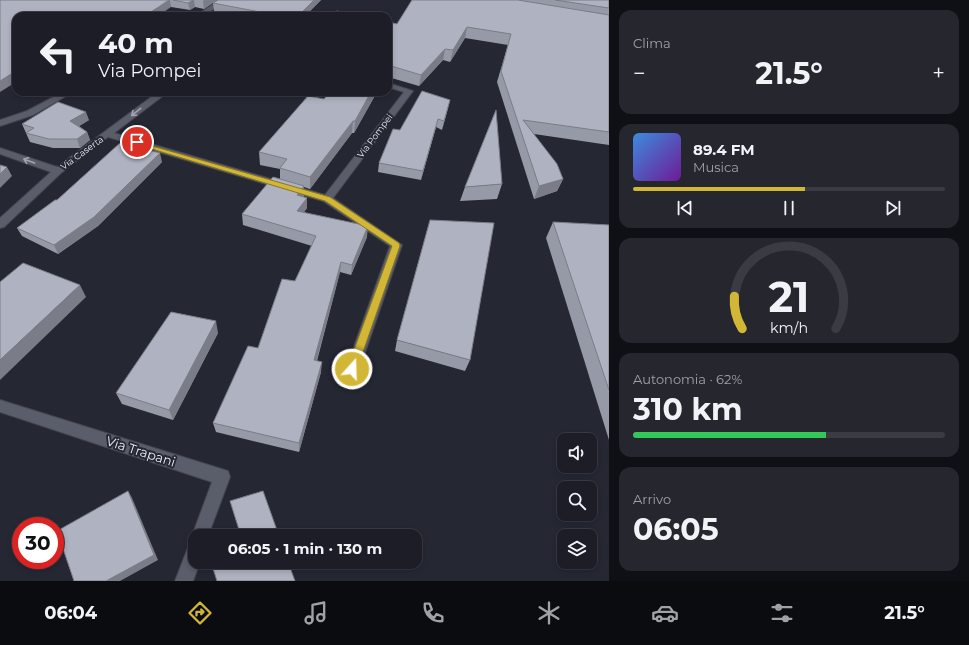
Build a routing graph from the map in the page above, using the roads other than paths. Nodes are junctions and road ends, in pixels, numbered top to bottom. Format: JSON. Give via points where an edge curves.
{"nodes":[{"id":1,"x":224,"y":0,"type":"edge"},
{"id":2,"x":206,"y":12,"type":"edge"},
{"id":3,"x":392,"y":86,"type":"edge"},
{"id":4,"x":62,"y":96,"type":"edge"},
{"id":5,"x":157,"y":96,"type":"edge"},
{"id":6,"x":0,"y":123,"type":"edge"},
{"id":7,"x":108,"y":134,"type":"junction"},
{"id":8,"x":0,"y":150,"type":"edge"},
{"id":9,"x":58,"y":171,"type":"junction"},
{"id":10,"x":327,"y":199,"type":"junction"},
{"id":11,"x":0,"y":224,"type":"edge"},
{"id":12,"x":352,"y":369,"type":"dead end"},
{"id":13,"x":0,"y":406,"type":"edge"},
{"id":14,"x":203,"y":529,"type":"edge"},
{"id":15,"x":188,"y":569,"type":"edge"},
{"id":16,"x":184,"y":581,"type":"edge"}],
"edges":[{"from":1,"to":2,"type":"street"},
{"from":3,"to":10,"type":"street","name":"Via Pompei","via":[[409,91]]},
{"from":4,"to":6,"type":"street","via":[[30,113]]},
{"from":5,"to":7,"type":"street","name":"Via Caserta","one_way":true},
{"from":7,"to":9,"type":"street","name":"Via Caserta"},
{"from":7,"to":10,"type":"street"},
{"from":9,"to":8,"type":"street","name":"Via Caserta","one_way":true},
{"from":9,"to":11,"type":"street","name":"Via Caserta"},
{"from":10,"to":12,"type":"street","via":[[396,246]]},
{"from":13,"to":14,"type":"street","name":"Via Trapani","via":[[222,477]]},
{"from":15,"to":16,"type":"street"}]}
